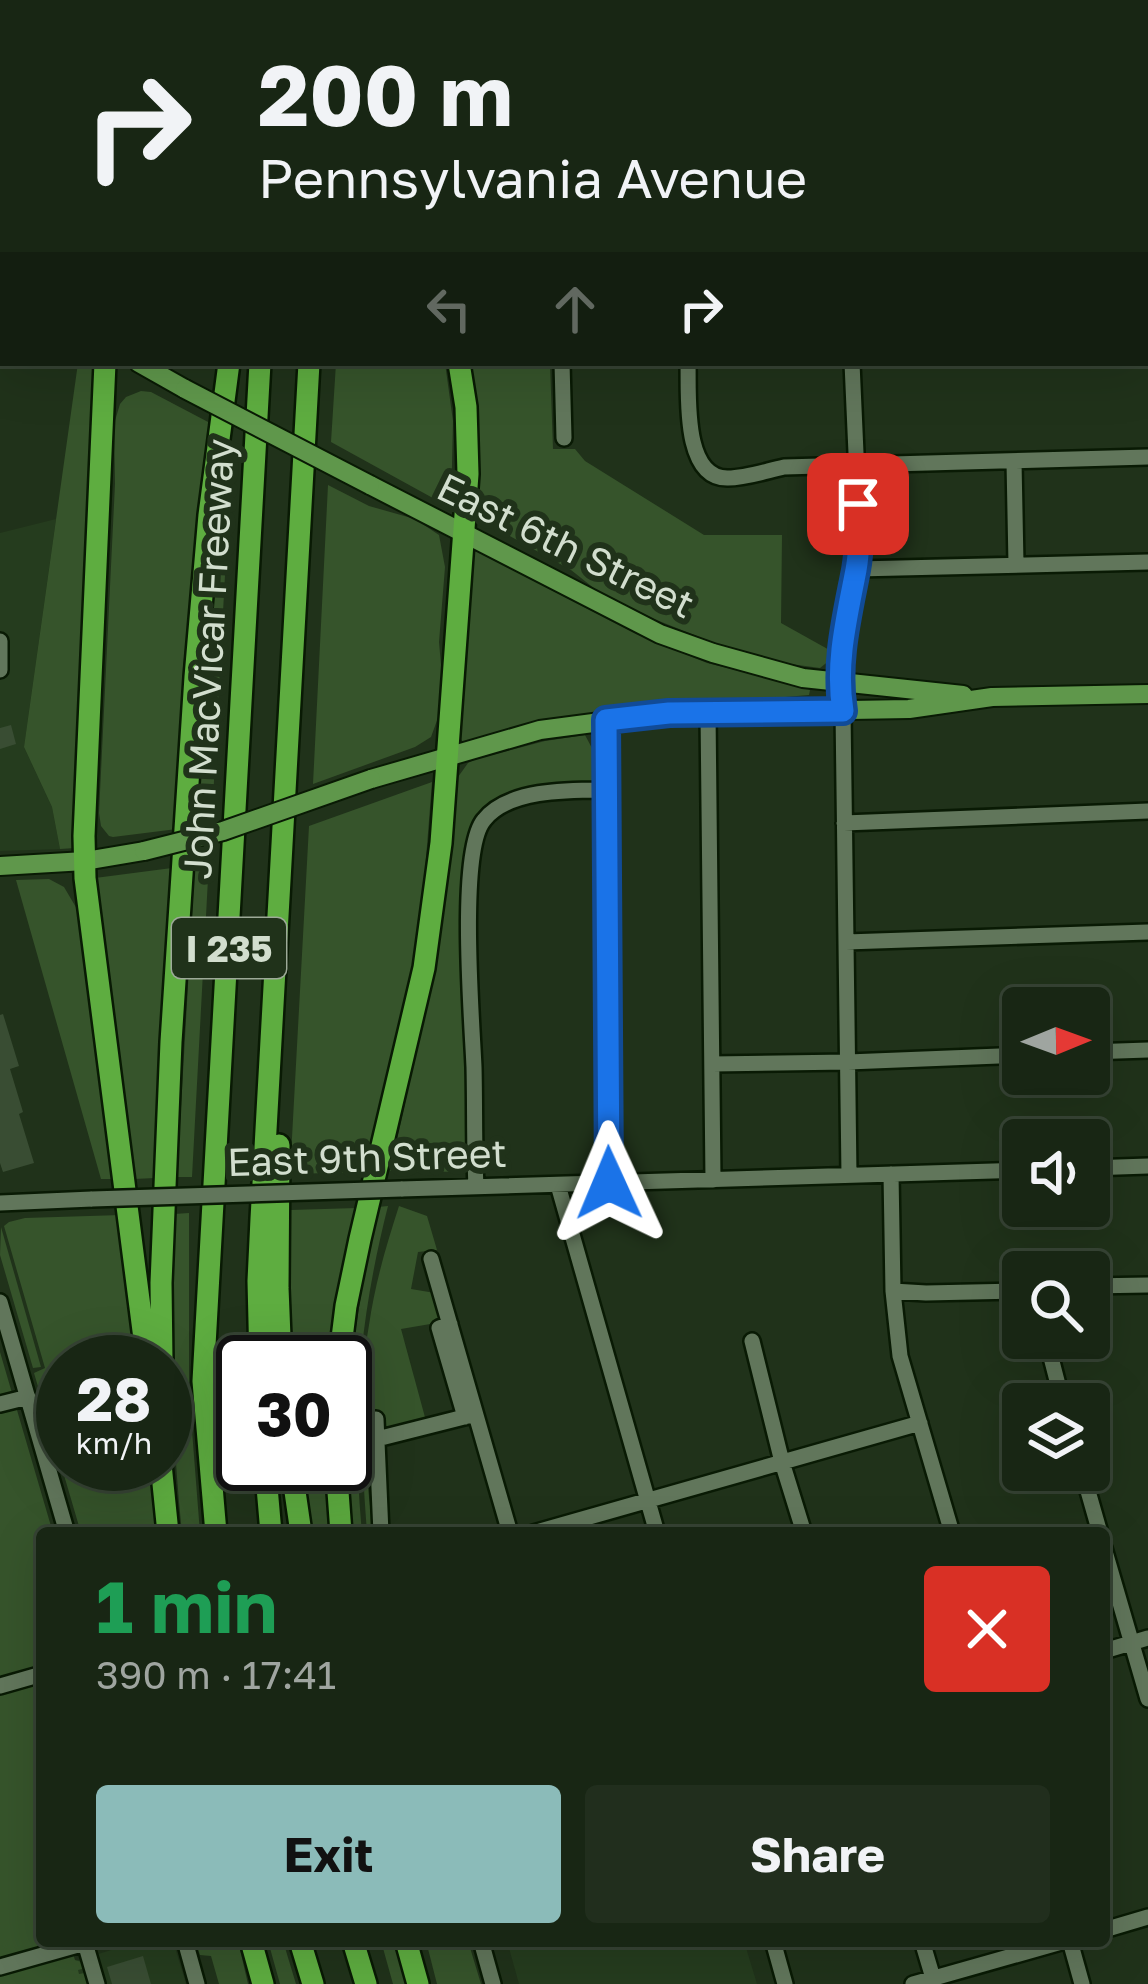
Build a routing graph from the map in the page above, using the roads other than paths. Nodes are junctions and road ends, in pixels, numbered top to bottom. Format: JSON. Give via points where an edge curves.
{"nodes":[{"id":1,"x":105,"y":366,"type":"edge"},
{"id":2,"x":145,"y":366,"type":"edge"},
{"id":3,"x":229,"y":366,"type":"edge"},
{"id":4,"x":260,"y":366,"type":"edge"},
{"id":5,"x":309,"y":366,"type":"edge"},
{"id":6,"x":459,"y":366,"type":"edge"},
{"id":7,"x":562,"y":366,"type":"edge"},
{"id":8,"x":688,"y":366,"type":"edge"},
{"id":9,"x":852,"y":366,"type":"edge"},
{"id":10,"x":564,"y":438,"type":"dead end"},
{"id":11,"x":1148,"y":457,"type":"edge"},
{"id":12,"x":1014,"y":462,"type":"junction"},
{"id":13,"x":857,"y":465,"type":"junction"},
{"id":14,"x":464,"y":531,"type":"junction"},
{"id":15,"x":1148,"y":562,"type":"edge"},
{"id":16,"x":1016,"y":564,"type":"junction"},
{"id":17,"x":856,"y":569,"type":"junction"},
{"id":18,"x":0,"y":641,"type":"edge"},
{"id":19,"x":0,"y":670,"type":"edge"},
{"id":20,"x":839,"y":683,"type":"junction"},
{"id":21,"x":1148,"y":694,"type":"edge"},
{"id":22,"x":992,"y":698,"type":"junction"},
{"id":23,"x":843,"y":711,"type":"junction"},
{"id":24,"x":708,"y":712,"type":"junction"},
{"id":25,"x":606,"y":720,"type":"junction"},
{"id":26,"x":448,"y":756,"type":"junction"},
{"id":27,"x":606,"y":790,"type":"junction"},
{"id":28,"x":1148,"y":811,"type":"edge"},
{"id":29,"x":844,"y":823,"type":"junction"},
{"id":30,"x":85,"y":860,"type":"junction"},
{"id":31,"x":0,"y":866,"type":"edge"},
{"id":32,"x":1148,"y":932,"type":"edge"},
{"id":33,"x":846,"y":942,"type":"junction"},
{"id":34,"x":277,"y":964,"type":"junction"},
{"id":35,"x":1148,"y":1050,"type":"edge"},
{"id":36,"x":1110,"y":1051,"type":"edge"},
{"id":37,"x":1002,"y":1056,"type":"edge"},
{"id":38,"x":848,"y":1062,"type":"junction"},
{"id":39,"x":712,"y":1064,"type":"junction"},
{"id":40,"x":1148,"y":1166,"type":"edge"},
{"id":41,"x":1110,"y":1167,"type":"edge"},
{"id":42,"x":1002,"y":1171,"type":"edge"},
{"id":43,"x":891,"y":1174,"type":"junction"},
{"id":44,"x":849,"y":1175,"type":"junction"},
{"id":45,"x":713,"y":1180,"type":"junction"},
{"id":46,"x":609,"y":1183,"type":"junction"},
{"id":47,"x":558,"y":1185,"type":"junction"},
{"id":48,"x":476,"y":1187,"type":"junction"},
{"id":49,"x":0,"y":1203,"type":"edge"},
{"id":50,"x":431,"y":1259,"type":"dead end"},
{"id":51,"x":1148,"y":1285,"type":"edge"},
{"id":52,"x":1110,"y":1286,"type":"edge"},
{"id":53,"x":892,"y":1291,"type":"junction"},
{"id":54,"x":1002,"y":1291,"type":"edge"},
{"id":55,"x":0,"y":1302,"type":"edge"},
{"id":56,"x":143,"y":1335,"type":"edge"},
{"id":57,"x":162,"y":1335,"type":"edge"},
{"id":58,"x":259,"y":1335,"type":"edge"},
{"id":59,"x":280,"y":1335,"type":"edge"},
{"id":60,"x":342,"y":1335,"type":"edge"},
{"id":61,"x":752,"y":1341,"type":"dead end"},
{"id":62,"x":28,"y":1397,"type":"junction"},
{"id":63,"x":0,"y":1404,"type":"edge"},
{"id":64,"x":470,"y":1416,"type":"junction"},
{"id":65,"x":376,"y":1419,"type":"dead end"},
{"id":66,"x":920,"y":1424,"type":"junction"},
{"id":67,"x":377,"y":1439,"type":"junction"},
{"id":68,"x":782,"y":1462,"type":"junction"},
{"id":69,"x":164,"y":1491,"type":"edge"},
{"id":70,"x":268,"y":1491,"type":"edge"},
{"id":71,"x":295,"y":1491,"type":"edge"},
{"id":72,"x":339,"y":1491,"type":"edge"},
{"id":73,"x":1088,"y":1491,"type":"edge"},
{"id":74,"x":648,"y":1500,"type":"junction"},
{"id":75,"x":65,"y":1527,"type":"edge"},
{"id":76,"x":167,"y":1527,"type":"edge"},
{"id":77,"x":215,"y":1527,"type":"edge"},
{"id":78,"x":271,"y":1527,"type":"edge"},
{"id":79,"x":300,"y":1527,"type":"edge"},
{"id":80,"x":341,"y":1527,"type":"edge"},
{"id":81,"x":381,"y":1527,"type":"edge"},
{"id":82,"x":508,"y":1527,"type":"edge"},
{"id":83,"x":554,"y":1527,"type":"edge"},
{"id":84,"x":655,"y":1527,"type":"edge"},
{"id":85,"x":802,"y":1527,"type":"edge"},
{"id":86,"x":950,"y":1527,"type":"edge"},
{"id":87,"x":1098,"y":1527,"type":"edge"},
{"id":88,"x":1110,"y":1563,"type":"edge"},
{"id":89,"x":1140,"y":1640,"type":"edge"},
{"id":90,"x":1110,"y":1649,"type":"edge"},
{"id":91,"x":36,"y":1677,"type":"edge"},
{"id":92,"x":0,"y":1686,"type":"edge"},
{"id":93,"x":1148,"y":1699,"type":"edge"},
{"id":94,"x":1148,"y":1917,"type":"edge"},
{"id":95,"x":1110,"y":1928,"type":"edge"},
{"id":96,"x":70,"y":1947,"type":"edge"},
{"id":97,"x":89,"y":1947,"type":"edge"},
{"id":98,"x":186,"y":1947,"type":"edge"},
{"id":99,"x":253,"y":1947,"type":"edge"},
{"id":100,"x":302,"y":1947,"type":"edge"},
{"id":101,"x":355,"y":1947,"type":"edge"},
{"id":102,"x":408,"y":1947,"type":"edge"},
{"id":103,"x":483,"y":1947,"type":"edge"},
{"id":104,"x":774,"y":1947,"type":"edge"},
{"id":105,"x":924,"y":1947,"type":"edge"},
{"id":106,"x":1045,"y":1947,"type":"edge"},
{"id":107,"x":1069,"y":1947,"type":"edge"},
{"id":108,"x":0,"y":1967,"type":"edge"},
{"id":109,"x":933,"y":1978,"type":"junction"},
{"id":110,"x":417,"y":1981,"type":"edge"},
{"id":111,"x":97,"y":1984,"type":"edge"},
{"id":112,"x":197,"y":1984,"type":"edge"},
{"id":113,"x":263,"y":1984,"type":"edge"},
{"id":114,"x":313,"y":1984,"type":"edge"},
{"id":115,"x":366,"y":1984,"type":"edge"},
{"id":116,"x":493,"y":1984,"type":"edge"},
{"id":117,"x":785,"y":1984,"type":"edge"},
{"id":118,"x":913,"y":1984,"type":"edge"},
{"id":119,"x":1082,"y":1984,"type":"edge"}],
"edges":[{"from":1,"to":30,"type":"highway"},
{"from":2,"to":14,"type":"main road","name":"East 6th Street","bridge":true},
{"from":3,"to":57,"type":"highway","via":[[195,676]]},
{"from":4,"to":77,"type":"highway","name":"John MacVicar Freeway","number":"I 235","via":[[203,1381]]},
{"from":5,"to":34,"type":"highway","number":"I 235"},
{"from":6,"to":14,"type":"highway","via":[[468,435]]},
{"from":7,"to":10,"type":"street"},
{"from":8,"to":13,"type":"street","via":[[694,447],[714,476]]},
{"from":9,"to":13,"type":"street"},
{"from":11,"to":12,"type":"street"},
{"from":12,"to":13,"type":"street"},
{"from":12,"to":16,"type":"street"},
{"from":13,"to":17,"type":"street"},
{"from":14,"to":20,"type":"main road","name":"East 6th Street","via":[[660,634]]},
{"from":14,"to":26,"type":"highway"},
{"from":15,"to":16,"type":"street"},
{"from":16,"to":17,"type":"street"},
{"from":17,"to":20,"type":"street"},
{"from":18,"to":19,"type":"street"},
{"from":20,"to":22,"type":"main road","name":"East 6th Street"},
{"from":20,"to":23,"type":"street"},
{"from":21,"to":22,"type":"main road"},
{"from":22,"to":23,"type":"main road"},
{"from":23,"to":24,"type":"main road"},
{"from":23,"to":29,"type":"street"},
{"from":24,"to":25,"type":"main road"},
{"from":24,"to":39,"type":"street"},
{"from":25,"to":26,"type":"main road"},
{"from":25,"to":27,"type":"street"},
{"from":26,"to":30,"type":"main road","bridge":true,"via":[[208,836]]},
{"from":26,"to":60,"type":"highway","via":[[424,968]]},
{"from":27,"to":46,"type":"street"},
{"from":27,"to":48,"type":"street","via":[[504,804],[475,836]]},
{"from":28,"to":29,"type":"street"},
{"from":29,"to":33,"type":"street"},
{"from":30,"to":31,"type":"main road"},
{"from":30,"to":56,"type":"highway"},
{"from":32,"to":33,"type":"street"},
{"from":33,"to":38,"type":"street"},
{"from":34,"to":58,"type":"highway","number":"I 235"},
{"from":34,"to":59,"type":"highway"},
{"from":35,"to":36,"type":"street"},
{"from":37,"to":38,"type":"street"},
{"from":38,"to":39,"type":"street"},
{"from":38,"to":44,"type":"street"},
{"from":39,"to":45,"type":"street"},
{"from":40,"to":41,"type":"street"},
{"from":42,"to":43,"type":"street","name":"East 9th Street"},
{"from":43,"to":44,"type":"street","name":"East 9th Street"},
{"from":43,"to":53,"type":"street"},
{"from":44,"to":45,"type":"street","name":"East 9th Street"},
{"from":45,"to":46,"type":"street","name":"East 9th Street"},
{"from":46,"to":47,"type":"street","name":"East 9th Street"},
{"from":47,"to":48,"type":"street","name":"East 9th Street"},
{"from":47,"to":74,"type":"street"},
{"from":48,"to":49,"type":"street","name":"East 9th Street","bridge":true},
{"from":50,"to":64,"type":"street"},
{"from":51,"to":52,"type":"street"},
{"from":53,"to":54,"type":"street"},
{"from":53,"to":66,"type":"street"},
{"from":55,"to":62,"type":"street"},
{"from":61,"to":68,"type":"street"},
{"from":62,"to":63,"type":"street"},
{"from":62,"to":75,"type":"street"},
{"from":64,"to":67,"type":"street"},
{"from":64,"to":82,"type":"street"},
{"from":65,"to":67,"type":"street"},
{"from":66,"to":68,"type":"street"},
{"from":66,"to":86,"type":"street"},
{"from":67,"to":81,"type":"street"},
{"from":68,"to":74,"type":"street"},
{"from":68,"to":85,"type":"street"},
{"from":69,"to":76,"type":"highway"},
{"from":70,"to":78,"type":"highway"},
{"from":71,"to":79,"type":"highway"},
{"from":72,"to":80,"type":"highway"},
{"from":73,"to":87,"type":"street"},
{"from":74,"to":83,"type":"street"},
{"from":74,"to":84,"type":"street"},
{"from":88,"to":89,"type":"street"},
{"from":89,"to":90,"type":"street"},
{"from":89,"to":93,"type":"street"},
{"from":91,"to":92,"type":"street"},
{"from":94,"to":95,"type":"street"},
{"from":96,"to":108,"type":"street"},
{"from":97,"to":111,"type":"street"},
{"from":98,"to":112,"type":"street"},
{"from":99,"to":113,"type":"highway"},
{"from":100,"to":114,"type":"highway"},
{"from":101,"to":115,"type":"highway"},
{"from":102,"to":110,"type":"highway"},
{"from":103,"to":116,"type":"street"},
{"from":104,"to":117,"type":"street"},
{"from":105,"to":109,"type":"street"},
{"from":106,"to":109,"type":"street"},
{"from":107,"to":119,"type":"street"},
{"from":109,"to":118,"type":"street"}]}
